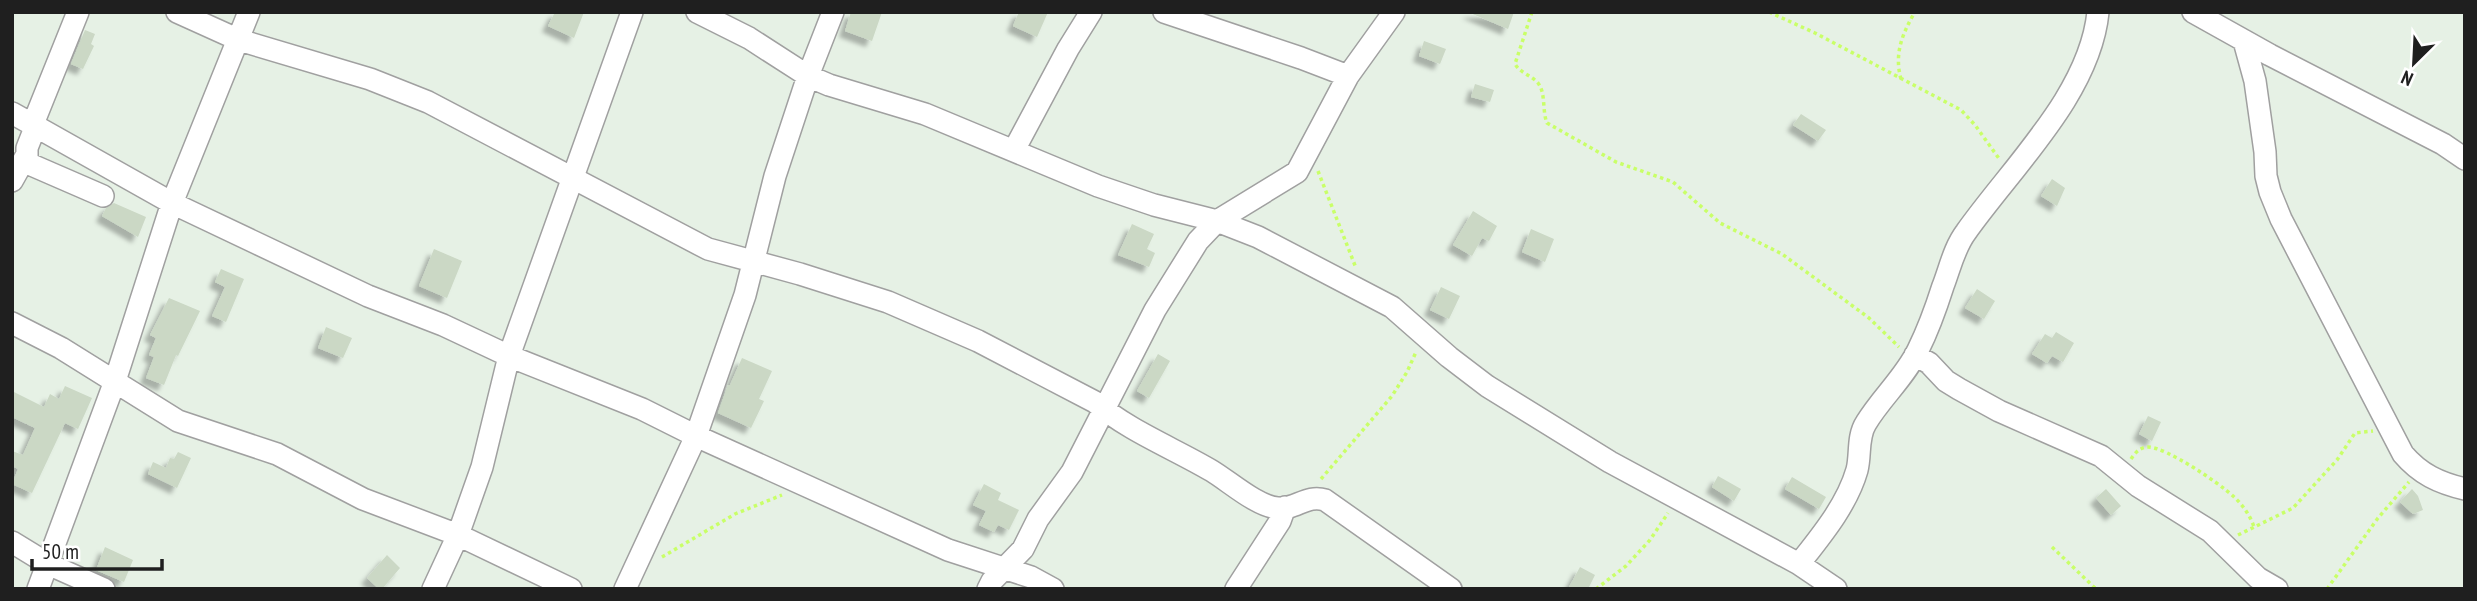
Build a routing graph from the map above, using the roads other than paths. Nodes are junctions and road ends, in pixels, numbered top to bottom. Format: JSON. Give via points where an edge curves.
{"nodes":[{"id":1,"x":78,"y":12,"type":"edge"},
{"id":2,"x":177,"y":12,"type":"edge"},
{"id":3,"x":249,"y":12,"type":"edge"},
{"id":4,"x":632,"y":12,"type":"edge"},
{"id":5,"x":697,"y":12,"type":"edge"},
{"id":6,"x":833,"y":12,"type":"edge"},
{"id":7,"x":1091,"y":12,"type":"edge"},
{"id":8,"x":1164,"y":12,"type":"edge"},
{"id":9,"x":1394,"y":12,"type":"edge"},
{"id":10,"x":2098,"y":12,"type":"edge"},
{"id":11,"x":2193,"y":12,"type":"edge"},
{"id":12,"x":239,"y":40,"type":"junction"},
{"id":13,"x":2244,"y":41,"type":"junction"},
{"id":14,"x":808,"y":76,"type":"junction"},
{"id":15,"x":1348,"y":76,"type":"junction"},
{"id":16,"x":12,"y":113,"type":"edge"},
{"id":17,"x":34,"y":124,"type":"junction"},
{"id":18,"x":1014,"y":150,"type":"junction"},
{"id":19,"x":26,"y":156,"type":"junction"},
{"id":20,"x":2465,"y":159,"type":"edge"},
{"id":21,"x":571,"y":176,"type":"junction"},
{"id":22,"x":12,"y":181,"type":"edge"},
{"id":23,"x":103,"y":196,"type":"dead end"},
{"id":24,"x":172,"y":203,"type":"junction"},
{"id":25,"x":1217,"y":220,"type":"junction"},
{"id":26,"x":755,"y":262,"type":"junction"},
{"id":27,"x":12,"y":323,"type":"edge"},
{"id":28,"x":1915,"y":355,"type":"junction"},
{"id":29,"x":509,"y":356,"type":"junction"},
{"id":30,"x":115,"y":381,"type":"junction"},
{"id":31,"x":1104,"y":411,"type":"junction"},
{"id":32,"x":696,"y":436,"type":"junction"},
{"id":33,"x":2465,"y":489,"type":"edge"},
{"id":34,"x":1285,"y":507,"type":"junction"},
{"id":35,"x":458,"y":536,"type":"junction"},
{"id":36,"x":12,"y":542,"type":"edge"},
{"id":37,"x":48,"y":564,"type":"junction"},
{"id":38,"x":1799,"y":565,"type":"junction"},
{"id":39,"x":1003,"y":570,"type":"junction"},
{"id":40,"x":38,"y":589,"type":"edge"},
{"id":41,"x":104,"y":589,"type":"edge"},
{"id":42,"x":433,"y":589,"type":"edge"},
{"id":43,"x":571,"y":589,"type":"edge"},
{"id":44,"x":625,"y":589,"type":"edge"},
{"id":45,"x":988,"y":589,"type":"edge"},
{"id":46,"x":1053,"y":589,"type":"edge"},
{"id":47,"x":1236,"y":589,"type":"edge"},
{"id":48,"x":1451,"y":589,"type":"edge"},
{"id":49,"x":1836,"y":589,"type":"edge"},
{"id":50,"x":2277,"y":589,"type":"edge"}],
"edges":[{"from":1,"to":17,"type":"street"},
{"from":2,"to":12,"type":"street"},
{"from":3,"to":12,"type":"street"},
{"from":4,"to":21,"type":"street"},
{"from":5,"to":14,"type":"street"},
{"from":6,"to":14,"type":"street"},
{"from":7,"to":18,"type":"street"},
{"from":8,"to":15,"type":"street"},
{"from":9,"to":15,"type":"street"},
{"from":10,"to":28,"type":"street","via":[[2070,90],[2025,159],[1965,233]]},
{"from":11,"to":13,"type":"street"},
{"from":12,"to":21,"type":"street","via":[[402,91]]},
{"from":12,"to":24,"type":"street"},
{"from":13,"to":20,"type":"street"},
{"from":13,"to":33,"type":"street","via":[[2255,81],[2266,176],[2281,219],[2403,454],[2421,472]]},
{"from":14,"to":18,"type":"street","via":[[925,114]]},
{"from":14,"to":26,"type":"street","via":[[775,176]]},
{"from":15,"to":25,"type":"street","via":[[1292,176]]},
{"from":16,"to":17,"type":"street"},
{"from":17,"to":19,"type":"street"},
{"from":17,"to":24,"type":"street"},
{"from":18,"to":25,"type":"street","via":[[1098,186]]},
{"from":19,"to":22,"type":"street"},
{"from":19,"to":23,"type":"street","via":[[34,167]]},
{"from":21,"to":26,"type":"street","via":[[708,249]]},
{"from":21,"to":29,"type":"street"},
{"from":24,"to":29,"type":"street","via":[[368,296]]},
{"from":24,"to":30,"type":"street"},
{"from":25,"to":31,"type":"street","via":[[1168,289]]},
{"from":25,"to":38,"type":"street","via":[[1392,307],[1487,386],[1610,462]]},
{"from":26,"to":31,"type":"street","via":[[843,287],[931,320],[1023,363]]},
{"from":26,"to":32,"type":"street"},
{"from":27,"to":30,"type":"street"},
{"from":28,"to":38,"type":"street","via":[[1864,426],[1848,491]]},
{"from":28,"to":50,"type":"street","via":[[1947,381],[1999,411],[2088,449],[2196,521],[2258,578]]},
{"from":29,"to":32,"type":"street","via":[[642,409]]},
{"from":29,"to":35,"type":"street","via":[[482,467]]},
{"from":30,"to":35,"type":"street","via":[[178,421],[277,454],[363,499]]},
{"from":30,"to":37,"type":"street"},
{"from":31,"to":34,"type":"street","via":[[1260,502]]},
{"from":31,"to":39,"type":"street","via":[[1072,472],[1023,549]]},
{"from":32,"to":39,"type":"street","via":[[948,550]]},
{"from":32,"to":44,"type":"street"},
{"from":34,"to":47,"type":"street"},
{"from":34,"to":48,"type":"street","via":[[1311,498],[1325,500]]},
{"from":35,"to":42,"type":"street"},
{"from":35,"to":43,"type":"street"},
{"from":36,"to":37,"type":"street"},
{"from":37,"to":40,"type":"street"},
{"from":37,"to":41,"type":"street"},
{"from":38,"to":49,"type":"street"},
{"from":39,"to":45,"type":"street"},
{"from":39,"to":46,"type":"street"}]}
